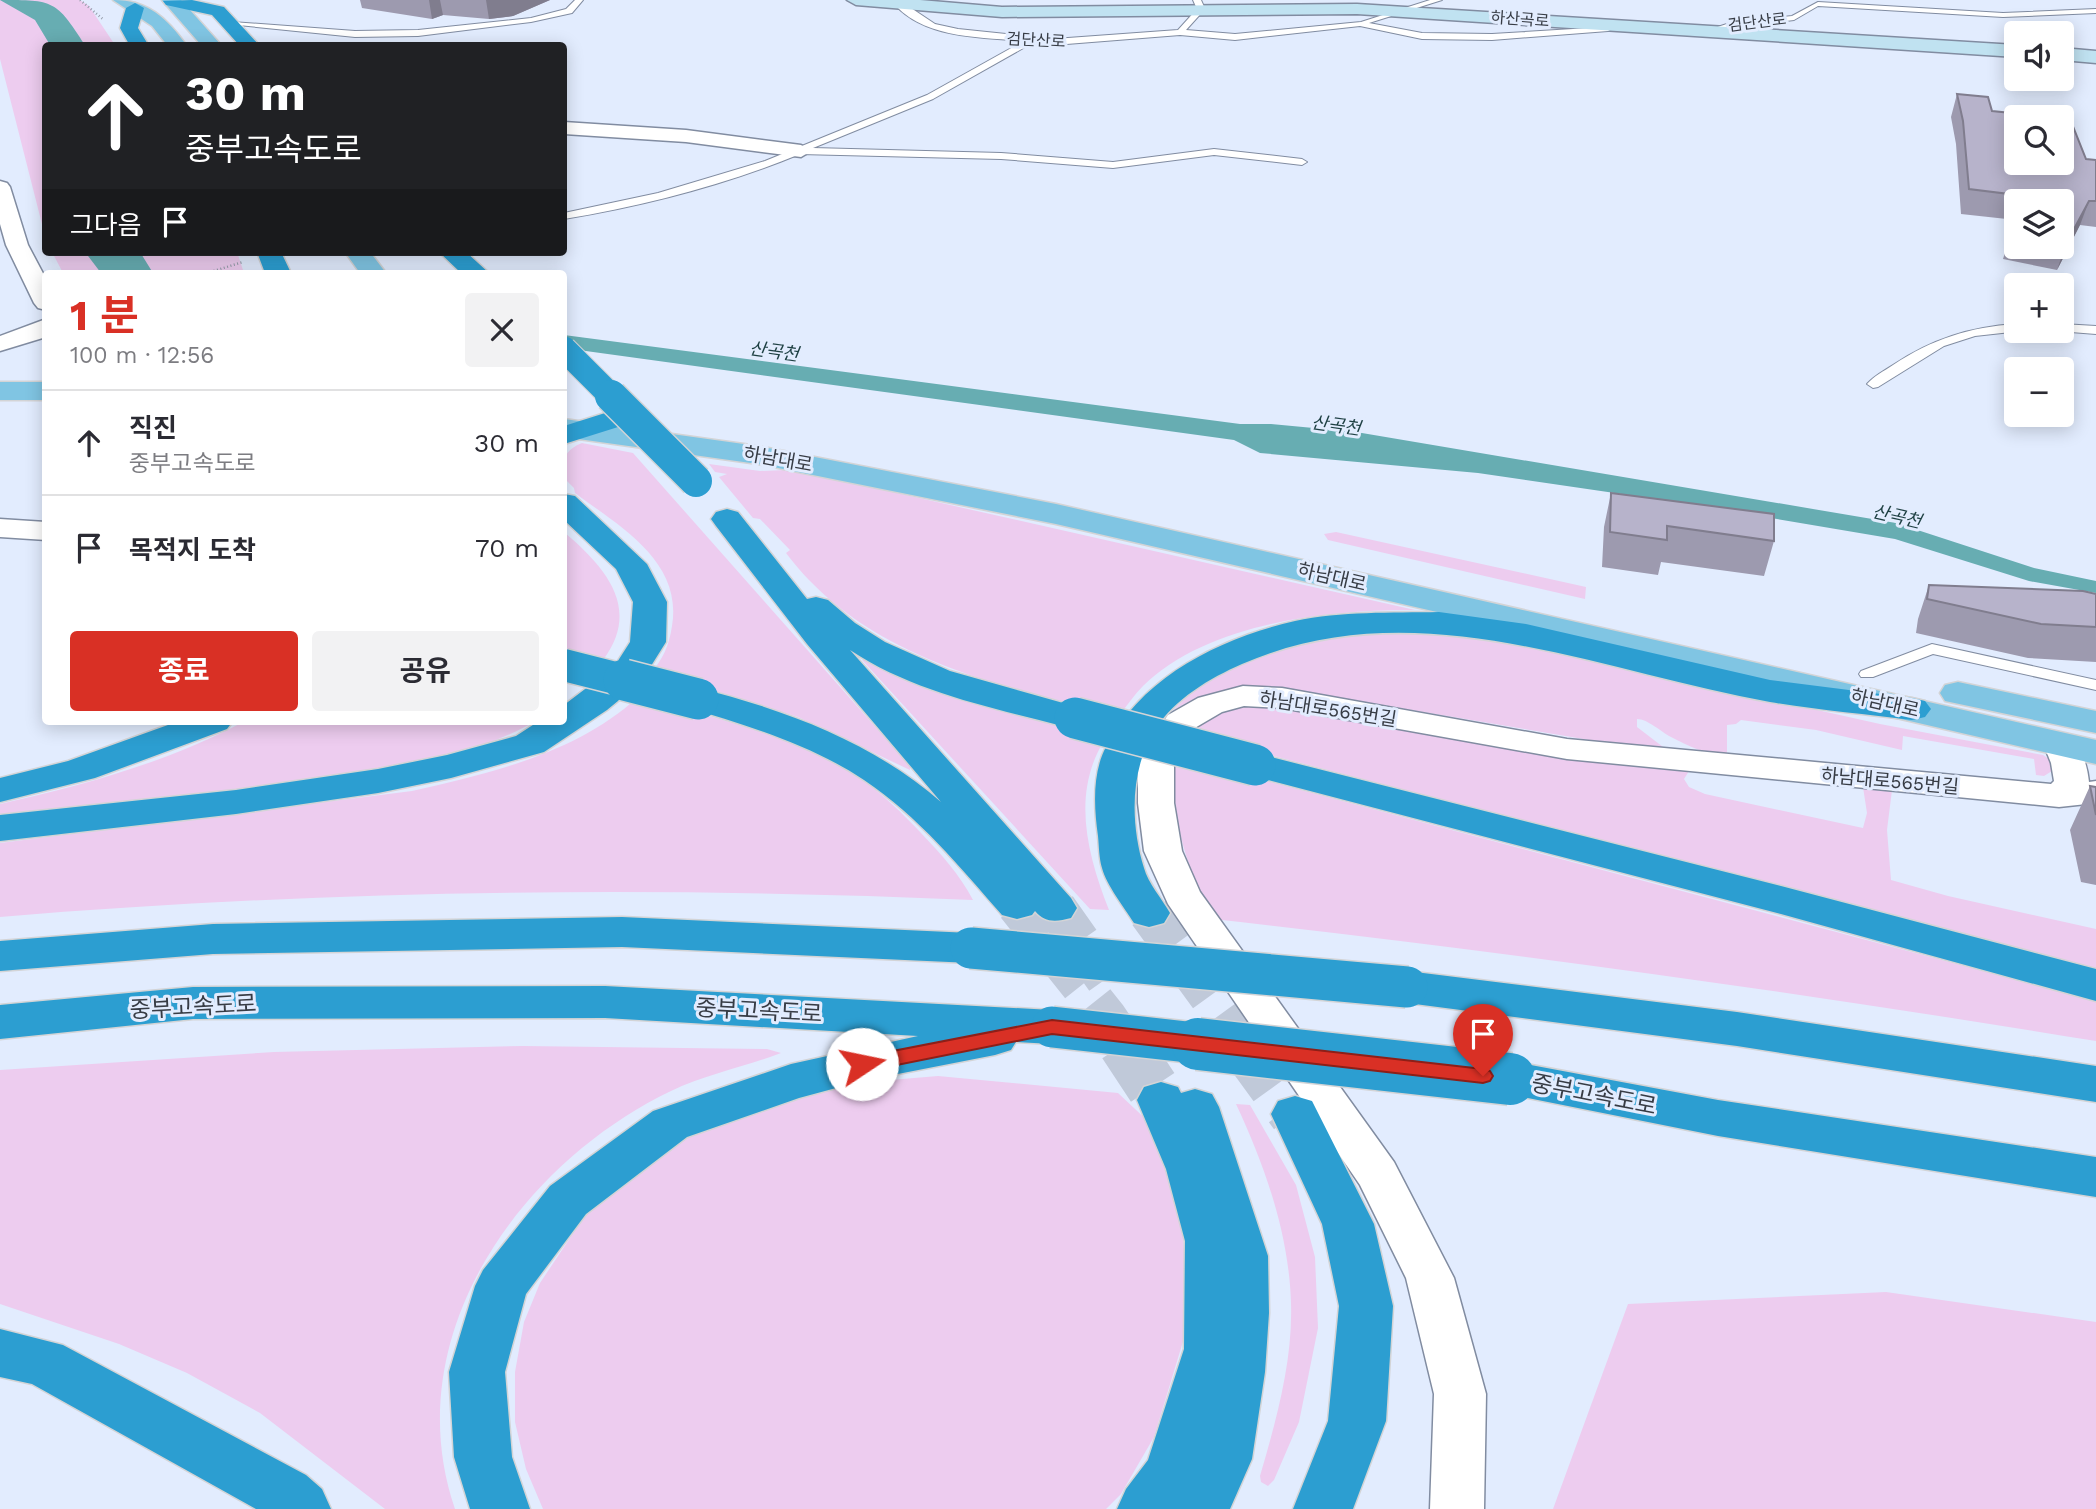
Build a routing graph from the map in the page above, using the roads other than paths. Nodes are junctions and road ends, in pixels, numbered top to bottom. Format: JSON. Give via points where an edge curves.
{"nodes":[{"id":1,"x":172,"y":0,"type":"edge"},
{"id":2,"x":579,"y":0,"type":"edge"},
{"id":3,"x":856,"y":0,"type":"edge"},
{"id":4,"x":1438,"y":0,"type":"edge"},
{"id":5,"x":1802,"y":0,"type":"edge"},
{"id":6,"x":2061,"y":0,"type":"edge"},
{"id":7,"x":897,"y":3,"type":"edge"},
{"id":8,"x":128,"y":4,"type":"edge"},
{"id":9,"x":1199,"y":4,"type":"edge"},
{"id":10,"x":1811,"y":6,"type":"junction"},
{"id":11,"x":2071,"y":10,"type":"junction"},
{"id":12,"x":1406,"y":11,"type":"junction"},
{"id":13,"x":2096,"y":11,"type":"edge"},
{"id":14,"x":1360,"y":23,"type":"junction"},
{"id":15,"x":232,"y":24,"type":"junction"},
{"id":16,"x":1618,"y":25,"type":"junction"},
{"id":17,"x":1709,"y":31,"type":"junction"},
{"id":18,"x":1180,"y":32,"type":"junction"},
{"id":19,"x":1031,"y":41,"type":"junction"},
{"id":20,"x":138,"y":42,"type":"edge"},
{"id":21,"x":175,"y":42,"type":"edge"},
{"id":22,"x":209,"y":42,"type":"edge"},
{"id":23,"x":248,"y":42,"type":"edge"},
{"id":24,"x":2004,"y":50,"type":"edge"},
{"id":25,"x":2074,"y":55,"type":"edge"},
{"id":26,"x":2096,"y":57,"type":"edge"},
{"id":27,"x":567,"y":128,"type":"edge"},
{"id":28,"x":800,"y":151,"type":"junction"},
{"id":29,"x":1302,"y":162,"type":"dead end"},
{"id":30,"x":0,"y":187,"type":"edge"},
{"id":31,"x":567,"y":215,"type":"edge"},
{"id":32,"x":258,"y":256,"type":"edge"},
{"id":33,"x":360,"y":256,"type":"edge"},
{"id":34,"x":456,"y":256,"type":"edge"},
{"id":35,"x":274,"y":270,"type":"edge"},
{"id":36,"x":371,"y":270,"type":"edge"},
{"id":37,"x":472,"y":270,"type":"edge"},
{"id":38,"x":42,"y":295,"type":"edge"},
{"id":39,"x":42,"y":328,"type":"edge"},
{"id":40,"x":2004,"y":328,"type":"edge"},
{"id":41,"x":2074,"y":329,"type":"edge"},
{"id":42,"x":2096,"y":330,"type":"edge"},
{"id":43,"x":0,"y":344,"type":"edge"},
{"id":44,"x":567,"y":352,"type":"edge"},
{"id":45,"x":1873,"y":384,"type":"dead end"},
{"id":46,"x":0,"y":391,"type":"edge"},
{"id":47,"x":42,"y":391,"type":"edge"},
{"id":48,"x":0,"y":407,"type":"edge"},
{"id":49,"x":42,"y":407,"type":"edge"},
{"id":50,"x":567,"y":425,"type":"edge"},
{"id":51,"x":567,"y":506,"type":"edge"},
{"id":52,"x":727,"y":519,"type":"junction"},
{"id":53,"x":0,"y":528,"type":"edge"},
{"id":54,"x":42,"y":531,"type":"edge"},
{"id":55,"x":567,"y":666,"type":"edge"},
{"id":56,"x":1867,"y":674,"type":"junction"},
{"id":57,"x":2096,"y":685,"type":"edge"},
{"id":58,"x":1912,"y":709,"type":"junction"},
{"id":59,"x":567,"y":720,"type":"edge"},
{"id":60,"x":2096,"y":722,"type":"edge"},
{"id":61,"x":203,"y":725,"type":"edge"},
{"id":62,"x":559,"y":725,"type":"edge"},
{"id":63,"x":2060,"y":743,"type":"junction"},
{"id":64,"x":2096,"y":752,"type":"edge"},
{"id":65,"x":0,"y":790,"type":"edge"},
{"id":66,"x":2077,"y":794,"type":"edge"},
{"id":67,"x":0,"y":828,"type":"edge"},
{"id":68,"x":1017,"y":905,"type":"tunnel mouth"},
{"id":69,"x":1056,"y":908,"type":"tunnel mouth"},
{"id":70,"x":1149,"y":913,"type":"tunnel mouth"},
{"id":71,"x":0,"y":956,"type":"edge"},
{"id":72,"x":2096,"y":985,"type":"edge"},
{"id":73,"x":0,"y":1022,"type":"edge"},
{"id":74,"x":1052,"y":1027,"type":"junction"},
{"id":75,"x":2096,"y":1084,"type":"edge"},
{"id":76,"x":1295,"y":1114,"type":"tunnel mouth"},
{"id":77,"x":2096,"y":1177,"type":"edge"},
{"id":78,"x":0,"y":1353,"type":"edge"},
{"id":79,"x":301,"y":1509,"type":"edge"},
{"id":80,"x":500,"y":1509,"type":"edge"},
{"id":81,"x":1147,"y":1509,"type":"edge"},
{"id":82,"x":1199,"y":1509,"type":"edge"},
{"id":83,"x":1323,"y":1509,"type":"edge"},
{"id":84,"x":1457,"y":1509,"type":"edge"}],
"edges":[{"from":1,"to":15,"type":"highway","via":[[218,11]]},
{"from":1,"to":22,"type":"main road"},
{"from":2,"to":15,"type":"lane","via":[[569,11],[531,20],[418,33],[355,34]]},
{"from":3,"to":7,"type":"street","name":"하산곡로"},
{"from":4,"to":12,"type":"lane","name":"검단산로"},
{"from":5,"to":10,"type":"lane"},
{"from":6,"to":11,"type":"lane"},
{"from":7,"to":9,"type":"street","name":"하산곡로","via":[[1041,12]]},
{"from":7,"to":19,"type":"lane","name":"검단산로","via":[[932,26]]},
{"from":8,"to":20,"type":"highway","via":[[129,28]]},
{"from":8,"to":21,"type":"main road","via":[[158,22]]},
{"from":9,"to":12,"type":"street","name":"하산곡로"},
{"from":9,"to":18,"type":"lane"},
{"from":10,"to":11,"type":"lane","name":"검단산로","via":[[2003,15]]},
{"from":10,"to":17,"type":"lane","name":"검단산로","via":[[1798,16]]},
{"from":11,"to":13,"type":"lane","name":"검단산로"},
{"from":12,"to":14,"type":"lane","name":"검단산로"},
{"from":12,"to":16,"type":"street","name":"하산곡로"},
{"from":14,"to":16,"type":"lane","name":"검단산로","via":[[1422,36],[1492,37]]},
{"from":14,"to":18,"type":"lane","name":"검단산로","via":[[1236,37]]},
{"from":15,"to":23,"type":"highway"},
{"from":16,"to":17,"type":"street","name":"하산곡로"},
{"from":17,"to":24,"type":"street","name":"하산곡로"},
{"from":18,"to":19,"type":"lane","name":"검단산로","via":[[1077,42]]},
{"from":19,"to":28,"type":"lane","via":[[930,97]]},
{"from":25,"to":26,"type":"street"},
{"from":27,"to":28,"type":"street","via":[[686,136]]},
{"from":28,"to":29,"type":"lane","via":[[1001,156],[1113,165],[1214,152]]},
{"from":28,"to":31,"type":"lane","via":[[696,186]]},
{"from":30,"to":38,"type":"street","via":[[17,245]]},
{"from":32,"to":35,"type":"highway"},
{"from":33,"to":36,"type":"main road"},
{"from":34,"to":37,"type":"highway"},
{"from":39,"to":43,"type":"street"},
{"from":40,"to":45,"type":"lane","via":[[1949,337]]},
{"from":41,"to":42,"type":"lane"},
{"from":44,"to":52,"type":"highway","bridge":true,"via":[[696,481]]},
{"from":46,"to":47,"type":"main road"},
{"from":48,"to":49,"type":"main road"},
{"from":50,"to":56,"type":"main road","name":"하남대로","via":[[624,416],[732,430],[1021,486]]},
{"from":50,"to":58,"type":"main road","name":"하남대로","via":[[758,455],[1056,514]]},
{"from":51,"to":59,"type":"highway","via":[[630,564],[650,602],[648,642],[628,674]]},
{"from":52,"to":69,"type":"highway","via":[[819,637]]},
{"from":52,"to":72,"type":"highway","bridge":true,"via":[[825,616],[897,661],[946,681]]},
{"from":53,"to":54,"type":"street"},
{"from":55,"to":68,"type":"highway","bridge":true,"via":[[778,725],[868,766],[928,811]]},
{"from":56,"to":57,"type":"lane","via":[[1932,649]]},
{"from":56,"to":60,"type":"main road","name":"하남대로"},
{"from":58,"to":63,"type":"main road","name":"하남대로"},
{"from":58,"to":70,"type":"highway","via":[[1770,691],[1526,635],[1439,622],[1299,631],[1237,653],[1189,678],[1147,712],[1124,748],[1117,772],[1115,816],[1123,869]]},
{"from":61,"to":65,"type":"highway","via":[[81,769]]},
{"from":62,"to":67,"type":"highway","via":[[530,744],[378,781]]},
{"from":63,"to":64,"type":"main road","name":"하남대로"},
{"from":63,"to":66,"type":"street"},
{"from":66,"to":84,"type":"street","name":"하남대로565번길","via":[[1579,751],[1282,698],[1243,696],[1210,705],[1180,722],[1156,763],[1163,851],[1182,895],[1378,1175],[1430,1278],[1460,1394]]},
{"from":71,"to":75,"type":"highway","bridge":true,"via":[[213,939],[622,932],[971,948],[1407,987],[1737,1029]]},
{"from":73,"to":74,"type":"highway","name":"중부고속도로","via":[[193,1003],[605,1002]]},
{"from":74,"to":77,"type":"highway","name":"중부고속도로","bridge":true,"via":[[1510,1079],[1718,1118]]},
{"from":74,"to":80,"type":"highway","via":[[791,1082],[670,1124],[568,1200],[502,1286],[477,1372],[483,1457]]},
{"from":76,"to":83,"type":"highway","via":[[1348,1224],[1366,1306],[1357,1421]]},
{"from":78,"to":79,"type":"highway","via":[[43,1362],[285,1494]]},
{"from":81,"to":82,"type":"highway","via":[[1173,1473],[1212,1349],[1211,1241],[1178,1104],[1242,1256],[1237,1372],[1223,1459]]}]}
